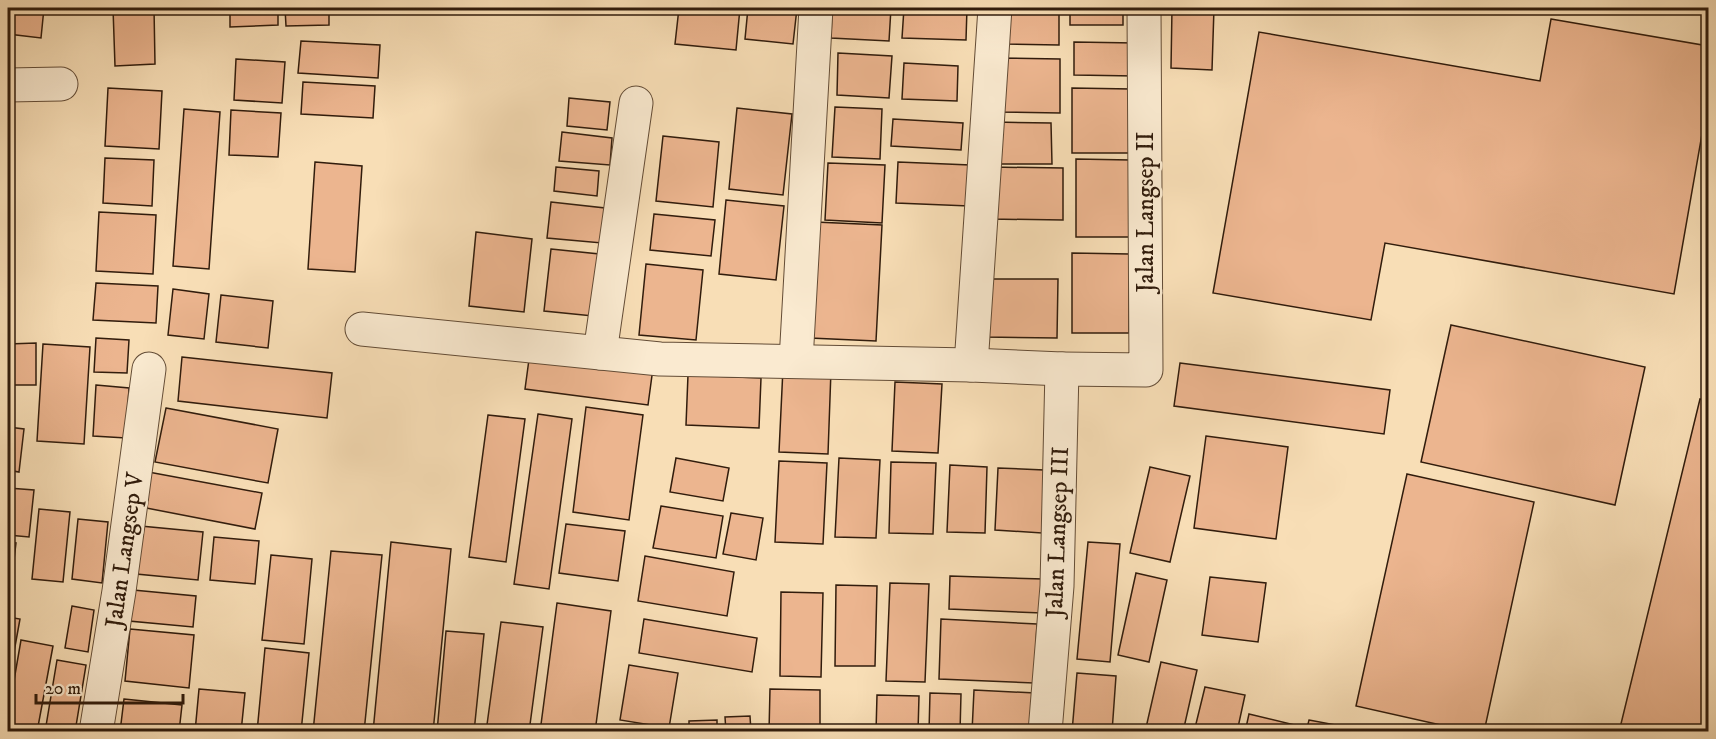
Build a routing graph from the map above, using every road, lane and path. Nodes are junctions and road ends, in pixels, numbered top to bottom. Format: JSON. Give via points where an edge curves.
{"nodes":[{"id":1,"x":816,"y":8,"type":"edge"},
{"id":2,"x":995,"y":8,"type":"edge"},
{"id":3,"x":1144,"y":8,"type":"edge"},
{"id":4,"x":61,"y":84,"type":"dead end"},
{"id":5,"x":8,"y":85,"type":"edge"},
{"id":6,"x":636,"y":103,"type":"dead end"},
{"id":7,"x":362,"y":329,"type":"dead end"},
{"id":8,"x":600,"y":353,"type":"junction"},
{"id":9,"x":796,"y":361,"type":"junction"},
{"id":10,"x":971,"y":365,"type":"junction"},
{"id":11,"x":149,"y":369,"type":"dead end"},
{"id":12,"x":1062,"y":369,"type":"junction"},
{"id":13,"x":96,"y":732,"type":"edge"},
{"id":14,"x":1045,"y":732,"type":"edge"}],
"edges":[{"from":1,"to":9,"type":"street"},
{"from":2,"to":10,"type":"street"},
{"from":3,"to":12,"type":"street","name":"Jalan Langsep II","via":[[1146,370]]},
{"from":4,"to":5,"type":"street"},
{"from":6,"to":8,"type":"street"},
{"from":7,"to":8,"type":"street"},
{"from":8,"to":9,"type":"street","via":[[660,359]]},
{"from":9,"to":10,"type":"street"},
{"from":10,"to":12,"type":"street"},
{"from":11,"to":13,"type":"street","name":"Jalan Langsep V"},
{"from":12,"to":14,"type":"street","name":"Jalan Langsep III","via":[[1057,586]]}]}
